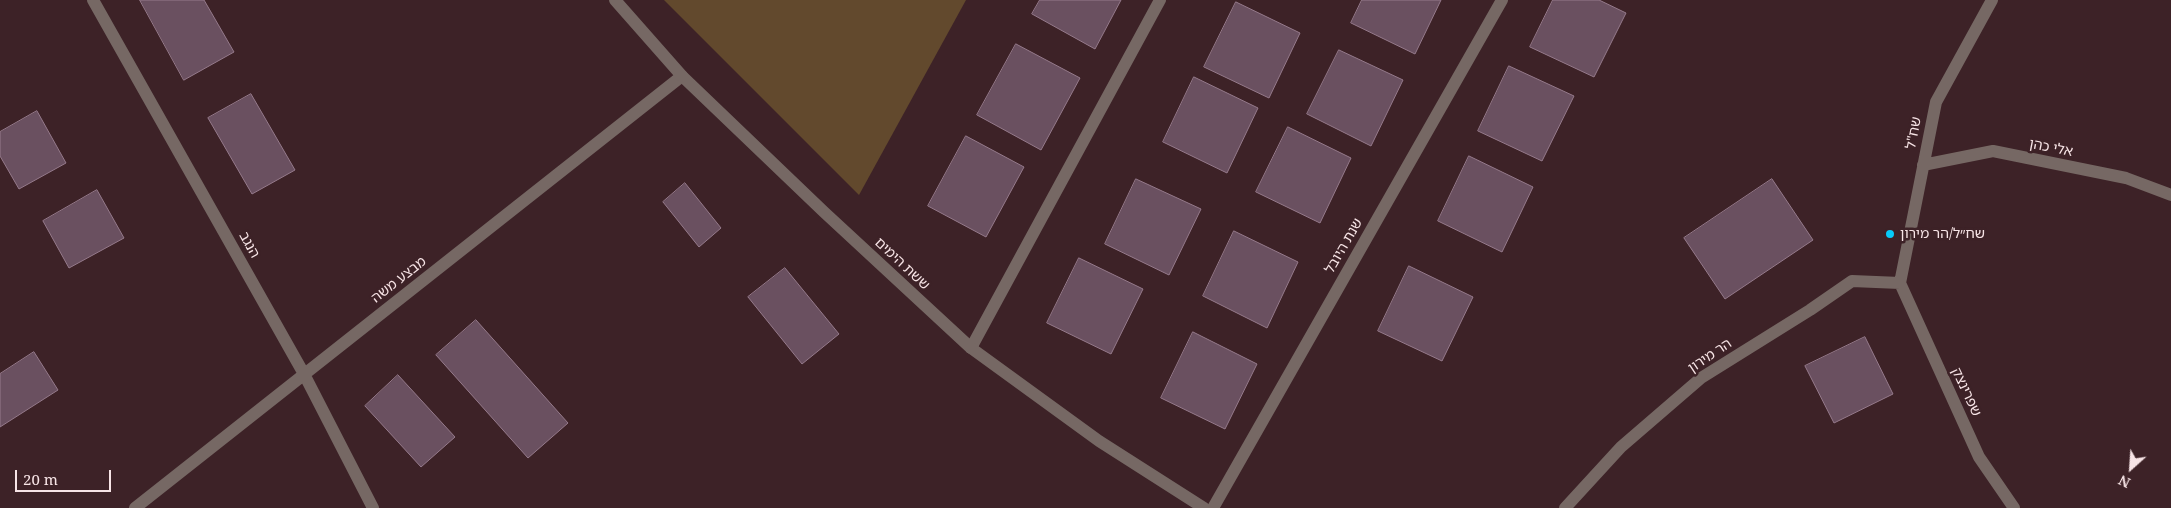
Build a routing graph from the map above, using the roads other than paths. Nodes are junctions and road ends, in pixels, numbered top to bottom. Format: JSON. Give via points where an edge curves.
{"nodes":[{"id":1,"x":93,"y":0,"type":"edge"},
{"id":2,"x":615,"y":0,"type":"edge"},
{"id":3,"x":1160,"y":0,"type":"edge"},
{"id":4,"x":1502,"y":0,"type":"edge"},
{"id":5,"x":1992,"y":0,"type":"edge"},
{"id":6,"x":682,"y":76,"type":"junction"},
{"id":7,"x":1923,"y":165,"type":"junction"},
{"id":8,"x":2171,"y":195,"type":"edge"},
{"id":9,"x":1900,"y":284,"type":"junction"},
{"id":10,"x":971,"y":348,"type":"junction"},
{"id":11,"x":304,"y":374,"type":"junction"},
{"id":12,"x":135,"y":508,"type":"edge"},
{"id":13,"x":373,"y":508,"type":"edge"},
{"id":14,"x":1204,"y":508,"type":"edge"},
{"id":15,"x":1213,"y":508,"type":"edge"},
{"id":16,"x":1565,"y":508,"type":"edge"},
{"id":17,"x":2014,"y":508,"type":"edge"}],
"edges":[{"from":1,"to":11,"type":"street","name":"הנגב"},
{"from":2,"to":6,"type":"street","name":"ששת הימים"},
{"from":3,"to":10,"type":"street"},
{"from":4,"to":15,"type":"street","name":"שנת היובל"},
{"from":5,"to":7,"type":"street","name":"שח\"ל","via":[[1936,102]]},
{"from":6,"to":10,"type":"street","name":"ששת הימים"},
{"from":6,"to":11,"type":"street","name":"מבצע משה"},
{"from":7,"to":8,"type":"street","name":"אלי כהן","via":[[1993,152],[2126,178]]},
{"from":7,"to":9,"type":"street","name":"שח\"ל"},
{"from":9,"to":16,"type":"street","name":"הר מירון","via":[[1852,281],[1701,378],[1621,447]]},
{"from":9,"to":17,"type":"street","name":"שפרינצק","via":[[1979,457]]},
{"from":10,"to":14,"type":"street","name":"ששת הימים","via":[[1099,441]]},
{"from":11,"to":12,"type":"street","name":"מבצע משה"},
{"from":11,"to":13,"type":"street","name":"הנגב"}]}
